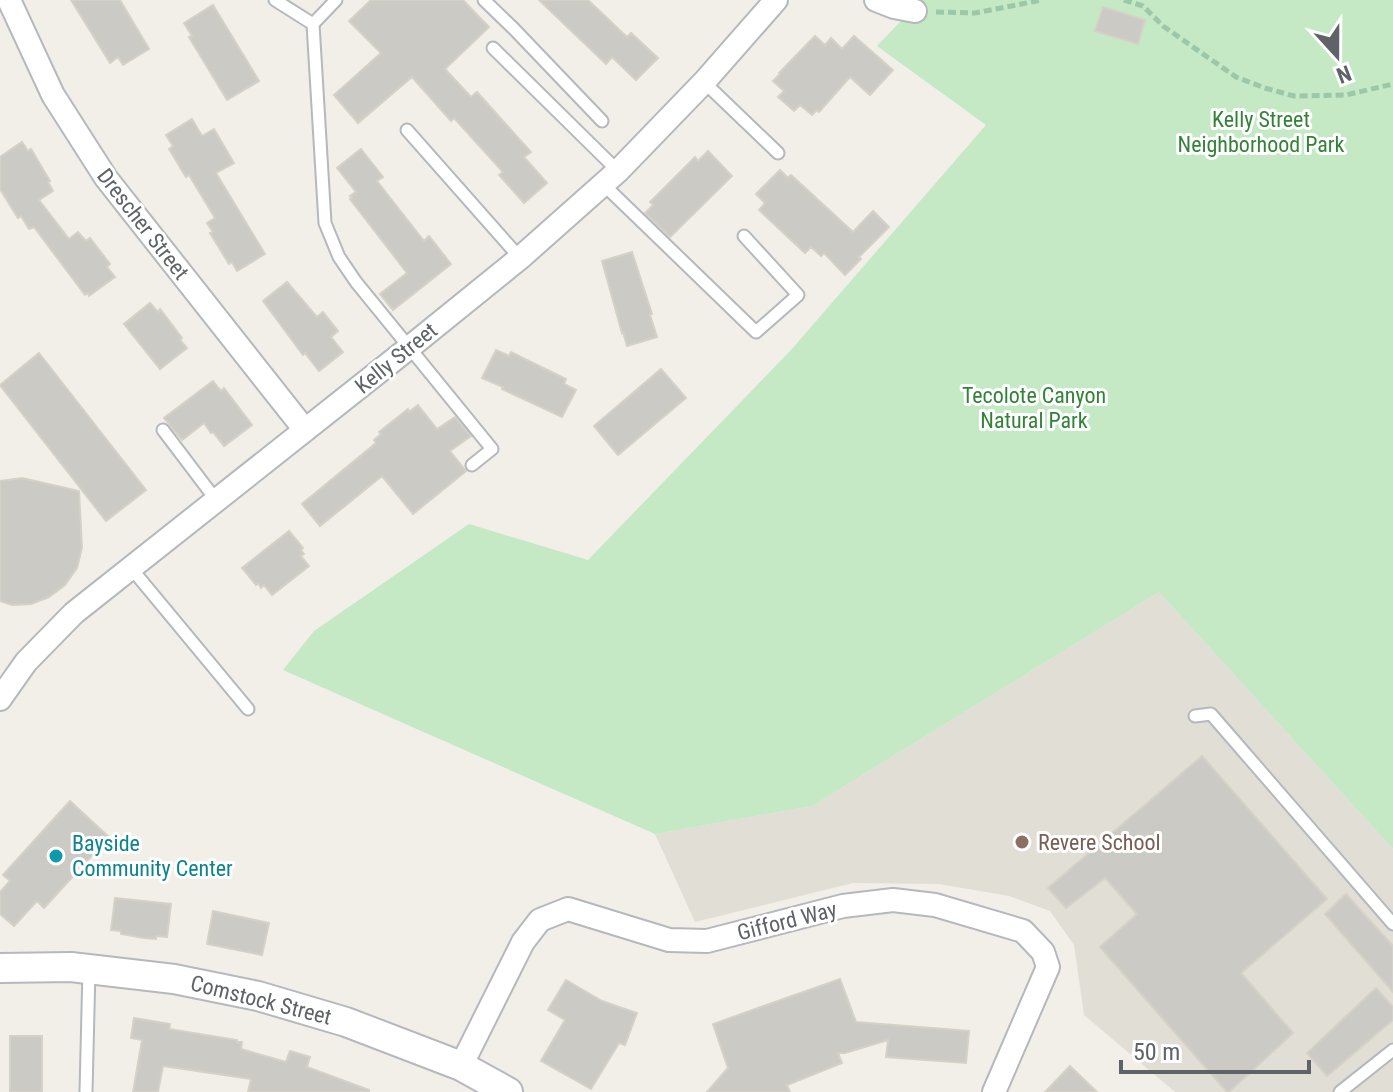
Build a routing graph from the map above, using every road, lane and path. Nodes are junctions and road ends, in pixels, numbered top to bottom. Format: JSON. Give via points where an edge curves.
{"nodes":[{"id":1,"x":9,"y":0,"type":"edge"},
{"id":2,"x":275,"y":0,"type":"edge"},
{"id":3,"x":336,"y":0,"type":"edge"},
{"id":4,"x":484,"y":0,"type":"edge"},
{"id":5,"x":776,"y":0,"type":"edge"},
{"id":6,"x":876,"y":0,"type":"edge"},
{"id":7,"x":1042,"y":0,"type":"edge"},
{"id":8,"x":1124,"y":0,"type":"edge"},
{"id":9,"x":1144,"y":3,"type":"edge"},
{"id":10,"x":915,"y":11,"type":"joint"},
{"id":11,"x":313,"y":24,"type":"junction"},
{"id":12,"x":493,"y":48,"type":"dead end"},
{"id":13,"x":704,"y":82,"type":"junction"},
{"id":14,"x":1393,"y":84,"type":"edge"},
{"id":15,"x":602,"y":121,"type":"dead end"},
{"id":16,"x":407,"y":130,"type":"dead end"},
{"id":17,"x":778,"y":153,"type":"dead end"},
{"id":18,"x":611,"y":177,"type":"junction"},
{"id":19,"x":744,"y":236,"type":"dead end"},
{"id":20,"x":520,"y":258,"type":"junction"},
{"id":21,"x":410,"y":347,"type":"junction"},
{"id":22,"x":163,"y":430,"type":"dead end"},
{"id":23,"x":305,"y":430,"type":"junction"},
{"id":24,"x":472,"y":465,"type":"dead end"},
{"id":25,"x":216,"y":500,"type":"junction"},
{"id":26,"x":131,"y":568,"type":"junction"},
{"id":27,"x":0,"y":699,"type":"edge"},
{"id":28,"x":248,"y":709,"type":"dead end"},
{"id":29,"x":1195,"y":716,"type":"dead end"},
{"id":30,"x":1393,"y":924,"type":"edge"},
{"id":31,"x":0,"y":968,"type":"edge"},
{"id":32,"x":89,"y":969,"type":"junction"},
{"id":33,"x":1393,"y":1050,"type":"edge"},
{"id":34,"x":461,"y":1066,"type":"junction"},
{"id":35,"x":86,"y":1092,"type":"edge"},
{"id":36,"x":508,"y":1092,"type":"edge"},
{"id":37,"x":994,"y":1092,"type":"edge"},
{"id":38,"x":1340,"y":1092,"type":"edge"}],
"edges":[{"from":1,"to":23,"type":"street","name":"Drescher Street","via":[[53,95],[106,178]]},
{"from":2,"to":11,"type":"lane"},
{"from":3,"to":11,"type":"lane"},
{"from":4,"to":15,"type":"lane"},
{"from":5,"to":13,"type":"street","name":"Kelly Street"},
{"from":6,"to":10,"type":"street"},
{"from":7,"to":10,"type":"path","via":[[975,13]]},
{"from":8,"to":9,"type":"path"},
{"from":9,"to":14,"type":"path","via":[[1163,26],[1236,77],[1265,88],[1294,96],[1346,95]]},
{"from":11,"to":21,"type":"lane","via":[[325,223],[339,257]]},
{"from":12,"to":18,"type":"lane"},
{"from":13,"to":17,"type":"lane"},
{"from":13,"to":18,"type":"street","name":"Kelly Street"},
{"from":16,"to":20,"type":"lane"},
{"from":18,"to":19,"type":"lane","via":[[756,332],[798,295]]},
{"from":18,"to":20,"type":"street","name":"Kelly Street"},
{"from":20,"to":21,"type":"street","name":"Kelly Street"},
{"from":21,"to":23,"type":"street","name":"Kelly Street"},
{"from":21,"to":24,"type":"lane","via":[[492,449]]},
{"from":22,"to":25,"type":"lane"},
{"from":23,"to":25,"type":"street","name":"Kelly Street"},
{"from":25,"to":26,"type":"street","name":"Kelly Street"},
{"from":26,"to":27,"type":"street","name":"Kelly Street","via":[[74,613],[26,662]]},
{"from":26,"to":28,"type":"lane"},
{"from":29,"to":30,"type":"lane","via":[[1211,714]]},
{"from":31,"to":32,"type":"street","name":"Comstock Street"},
{"from":32,"to":34,"type":"street","name":"Comstock Street","via":[[258,996],[346,1022]]},
{"from":32,"to":35,"type":"lane"},
{"from":33,"to":38,"type":"lane"},
{"from":34,"to":36,"type":"street","name":"Comstock Street"},
{"from":34,"to":37,"type":"street","name":"Gifford Way","via":[[523,942],[540,920],[568,909],[669,940],[707,941],[843,906],[893,900],[935,905],[1023,931],[1043,952],[1048,967]]}]}
